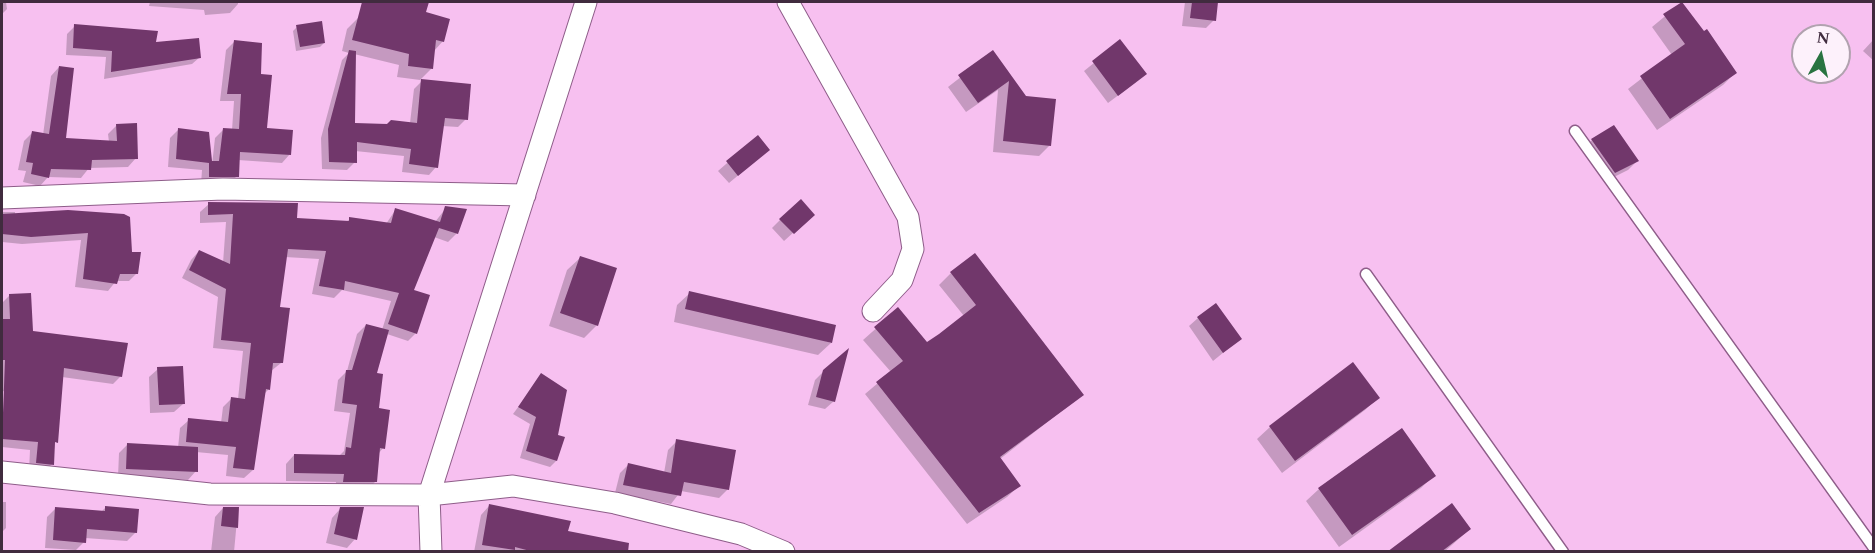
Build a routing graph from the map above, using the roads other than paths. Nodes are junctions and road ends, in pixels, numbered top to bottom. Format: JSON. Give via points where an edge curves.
{"nodes":[{"id":1,"x":586,"y":2,"type":"edge"},
{"id":2,"x":788,"y":2,"type":"edge"},
{"id":3,"x":1575,"y":131,"type":"dead end"},
{"id":4,"x":525,"y":195,"type":"junction"},
{"id":5,"x":2,"y":198,"type":"edge"},
{"id":6,"x":1366,"y":274,"type":"dead end"},
{"id":7,"x":873,"y":311,"type":"dead end"},
{"id":8,"x":2,"y":472,"type":"edge"},
{"id":9,"x":429,"y":495,"type":"junction"},
{"id":10,"x":1874,"y":548,"type":"edge"},
{"id":11,"x":431,"y":552,"type":"edge"},
{"id":12,"x":784,"y":552,"type":"edge"},
{"id":13,"x":1563,"y":552,"type":"edge"}],
"edges":[{"from":1,"to":4,"type":"street"},
{"from":2,"to":7,"type":"street","via":[[908,217],[914,249],[902,280]]},
{"from":3,"to":10,"type":"lane"},
{"from":4,"to":5,"type":"street","via":[[223,189]]},
{"from":4,"to":9,"type":"street"},
{"from":6,"to":13,"type":"lane"},
{"from":8,"to":9,"type":"street","via":[[210,494]]},
{"from":9,"to":11,"type":"street"},
{"from":9,"to":12,"type":"street","via":[[513,486],[615,503],[741,534]]}]}
